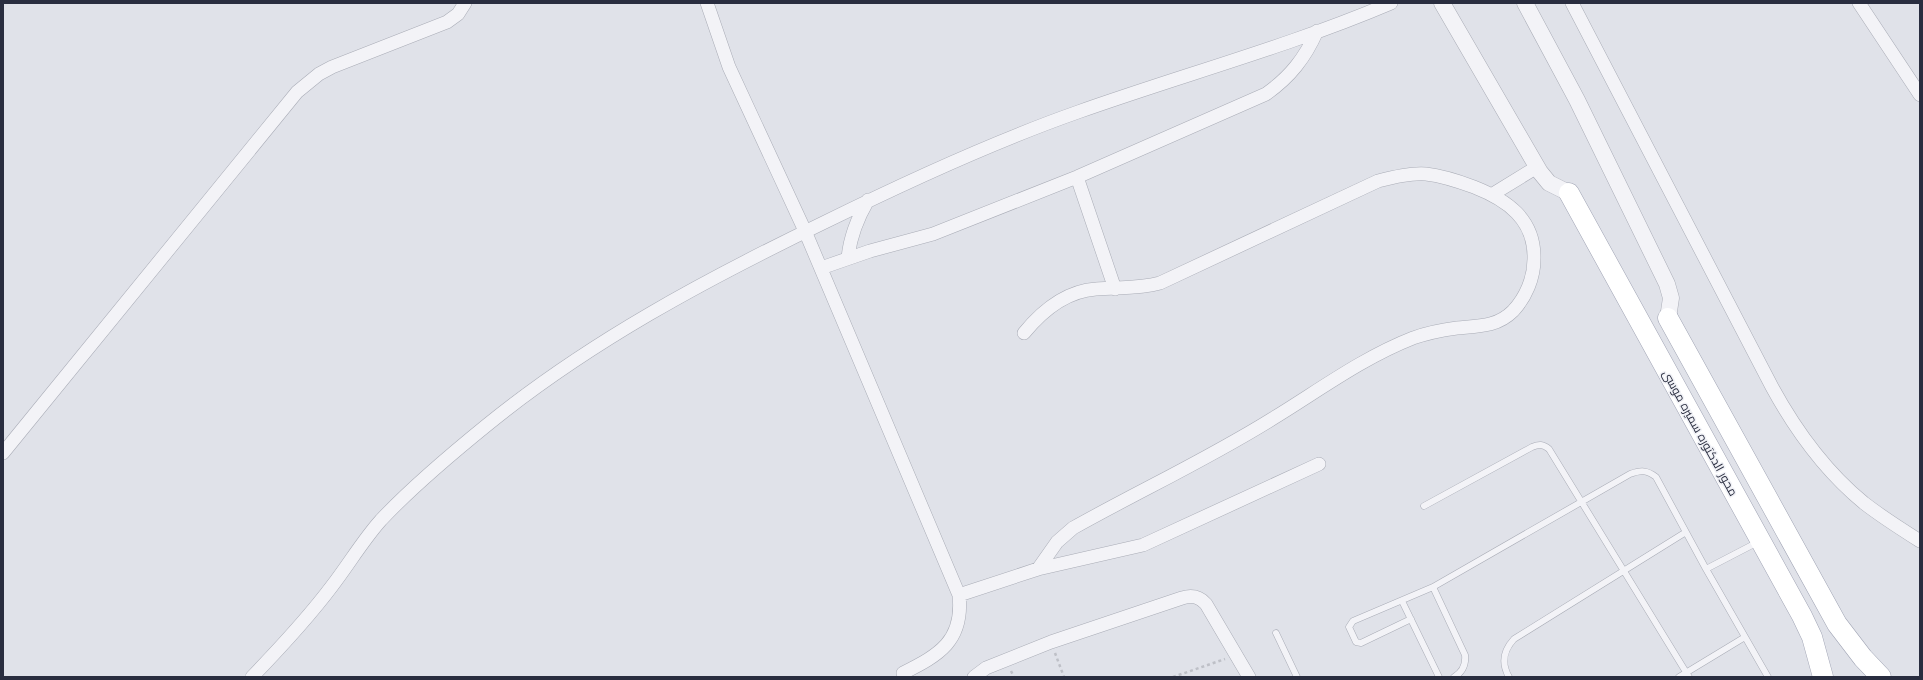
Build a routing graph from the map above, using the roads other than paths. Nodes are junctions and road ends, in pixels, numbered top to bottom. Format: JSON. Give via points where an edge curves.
{"nodes":[{"id":1,"x":464,"y":3,"type":"edge"},
{"id":2,"x":707,"y":3,"type":"edge"},
{"id":3,"x":1392,"y":3,"type":"edge"},
{"id":4,"x":1442,"y":3,"type":"edge"},
{"id":5,"x":1525,"y":3,"type":"edge"},
{"id":6,"x":1572,"y":3,"type":"edge"},
{"id":7,"x":1859,"y":3,"type":"edge"},
{"id":8,"x":1317,"y":31,"type":"junction"},
{"id":9,"x":1915,"y":78,"type":"edge"},
{"id":10,"x":1920,"y":95,"type":"edge"},
{"id":11,"x":1537,"y":167,"type":"junction"},
{"id":12,"x":1077,"y":178,"type":"junction"},
{"id":13,"x":1569,"y":193,"type":"joint"},
{"id":14,"x":1493,"y":194,"type":"junction"},
{"id":15,"x":868,"y":200,"type":"junction"},
{"id":16,"x":805,"y":231,"type":"junction"},
{"id":17,"x":848,"y":258,"type":"junction"},
{"id":18,"x":821,"y":268,"type":"junction"},
{"id":19,"x":1115,"y":289,"type":"junction"},
{"id":20,"x":1668,"y":318,"type":"joint"},
{"id":21,"x":1024,"y":333,"type":"dead end"},
{"id":22,"x":3,"y":453,"type":"edge"},
{"id":23,"x":1319,"y":464,"type":"dead end"},
{"id":24,"x":1581,"y":503,"type":"junction"},
{"id":25,"x":1424,"y":506,"type":"dead end"},
{"id":26,"x":1686,"y":532,"type":"junction"},
{"id":27,"x":1759,"y":541,"type":"junction"},
{"id":28,"x":1920,"y":541,"type":"edge"},
{"id":29,"x":1038,"y":569,"type":"junction"},
{"id":30,"x":1706,"y":569,"type":"junction"},
{"id":31,"x":1624,"y":571,"type":"junction"},
{"id":32,"x":1433,"y":587,"type":"junction"},
{"id":33,"x":959,"y":595,"type":"junction"},
{"id":34,"x":1402,"y":601,"type":"junction"},
{"id":35,"x":1411,"y":619,"type":"junction"},
{"id":36,"x":1276,"y":633,"type":"dead end"},
{"id":37,"x":1746,"y":638,"type":"junction"},
{"id":38,"x":902,"y":673,"type":"dead end"},
{"id":39,"x":1688,"y":675,"type":"edge"},
{"id":40,"x":252,"y":677,"type":"edge"},
{"id":41,"x":974,"y":677,"type":"edge"},
{"id":42,"x":1249,"y":677,"type":"edge"},
{"id":43,"x":1297,"y":677,"type":"edge"},
{"id":44,"x":1439,"y":677,"type":"edge"},
{"id":45,"x":1454,"y":677,"type":"edge"},
{"id":46,"x":1509,"y":677,"type":"edge"},
{"id":47,"x":1679,"y":677,"type":"edge"},
{"id":48,"x":1768,"y":677,"type":"edge"},
{"id":49,"x":1823,"y":677,"type":"edge"},
{"id":50,"x":1881,"y":677,"type":"edge"}],
"edges":[{"from":1,"to":22,"type":"street","via":[[458,14],[448,22],[332,67],[297,92]]},
{"from":2,"to":16,"type":"street","via":[[732,74]]},
{"from":3,"to":8,"type":"street"},
{"from":4,"to":11,"type":"street"},
{"from":5,"to":20,"type":"street","via":[[1577,100],[1666,284],[1671,298]]},
{"from":6,"to":28,"type":"street","via":[[1768,380],[1797,429],[1846,487],[1865,504]]},
{"from":7,"to":9,"type":"street"},
{"from":8,"to":12,"type":"street","via":[[1309,50],[1297,67],[1283,82],[1266,94]]},
{"from":8,"to":15,"type":"street","via":[[1078,112]]},
{"from":9,"to":10,"type":"street"},
{"from":11,"to":13,"type":"street","via":[[1549,184]]},
{"from":11,"to":14,"type":"street"},
{"from":12,"to":17,"type":"street","via":[[933,234]]},
{"from":12,"to":19,"type":"street"},
{"from":13,"to":27,"type":"main road","name":"محور الدكتوره سميره موسى"},
{"from":14,"to":19,"type":"street","via":[[1457,180],[1426,174],[1378,181],[1160,283]]},
{"from":14,"to":29,"type":"street","via":[[1519,216],[1527,228],[1533,247],[1532,276],[1512,312],[1485,326],[1431,333],[1377,355],[1207,457],[1073,528],[1057,542]]},
{"from":15,"to":16,"type":"street"},
{"from":15,"to":17,"type":"street","via":[[854,227]]},
{"from":16,"to":18,"type":"street"},
{"from":16,"to":40,"type":"street","via":[[705,282],[612,336],[566,366],[488,424],[379,522],[310,614]]},
{"from":17,"to":18,"type":"street"},
{"from":18,"to":33,"type":"street"},
{"from":19,"to":21,"type":"street","via":[[1095,289],[1068,297],[1044,312]]},
{"from":20,"to":50,"type":"main road","via":[[1837,624]]},
{"from":23,"to":29,"type":"street","via":[[1143,545]]},
{"from":24,"to":25,"type":"lane","via":[[1549,449],[1541,444]]},
{"from":24,"to":26,"type":"lane","via":[[1630,474],[1639,470],[1648,471],[1656,476]]},
{"from":24,"to":31,"type":"lane"},
{"from":24,"to":32,"type":"lane"},
{"from":26,"to":30,"type":"lane"},
{"from":26,"to":31,"type":"lane"},
{"from":27,"to":30,"type":"lane"},
{"from":27,"to":49,"type":"main road","name":"محور الدكتوره سميره موسى","via":[[1812,637]]},
{"from":29,"to":33,"type":"street"},
{"from":30,"to":37,"type":"lane"},
{"from":31,"to":39,"type":"lane"},
{"from":31,"to":46,"type":"lane","via":[[1514,639],[1504,657],[1505,670]]},
{"from":32,"to":34,"type":"lane"},
{"from":32,"to":45,"type":"lane","via":[[1465,655],[1464,669]]},
{"from":33,"to":38,"type":"street","via":[[958,622],[947,645],[932,658]]},
{"from":34,"to":35,"type":"lane"},
{"from":34,"to":35,"type":"lane","via":[[1353,621],[1349,625],[1350,630],[1356,642],[1361,643]]},
{"from":35,"to":44,"type":"lane"},
{"from":36,"to":43,"type":"lane"},
{"from":37,"to":39,"type":"lane"},
{"from":37,"to":48,"type":"lane"},
{"from":39,"to":47,"type":"lane"},
{"from":41,"to":42,"type":"street","via":[[986,668],[1051,642],[1193,596],[1206,604]]}]}
